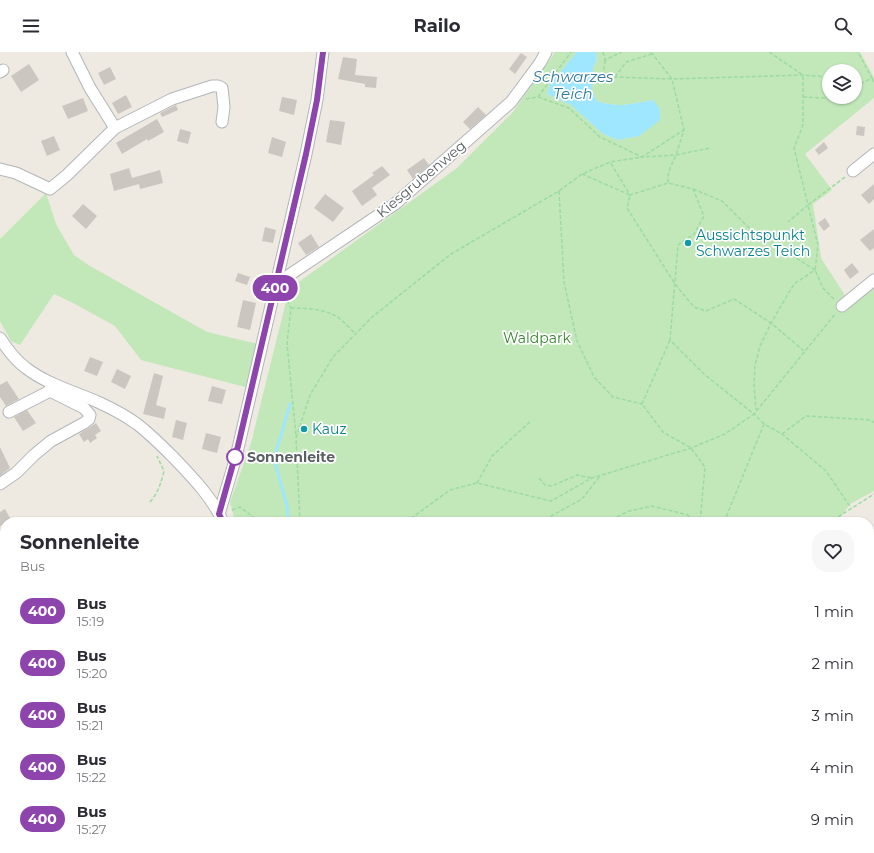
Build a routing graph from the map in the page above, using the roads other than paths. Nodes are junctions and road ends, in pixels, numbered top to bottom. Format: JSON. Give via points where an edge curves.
{"nodes":[{"id":1,"x":72,"y":52,"type":"edge"},
{"id":2,"x":323,"y":52,"type":"edge"},
{"id":3,"x":546,"y":52,"type":"edge"},
{"id":4,"x":222,"y":122,"type":"dead end"},
{"id":5,"x":115,"y":128,"type":"junction"},
{"id":6,"x":874,"y":154,"type":"edge"},
{"id":7,"x":0,"y":169,"type":"edge"},
{"id":8,"x":853,"y":171,"type":"road end"},
{"id":9,"x":874,"y":280,"type":"edge"},
{"id":10,"x":276,"y":284,"type":"junction"},
{"id":11,"x":842,"y":306,"type":"road end"},
{"id":12,"x":0,"y":338,"type":"edge"},
{"id":13,"x":50,"y":387,"type":"junction"},
{"id":14,"x":9,"y":412,"type":"dead end"},
{"id":15,"x":0,"y":484,"type":"edge"},
{"id":16,"x":220,"y":517,"type":"edge"},
{"id":17,"x":221,"y":517,"type":"edge"}],
"edges":[{"from":1,"to":5,"type":"street","via":[[90,88]]},
{"from":2,"to":10,"type":"street","via":[[317,100]]},
{"from":3,"to":10,"type":"street","name":"Kiesgrubenweg","via":[[511,102],[395,204]]},
{"from":4,"to":5,"type":"street","via":[[222,88],[212,86],[172,99]]},
{"from":5,"to":7,"type":"street","via":[[50,189],[16,173]]},
{"from":6,"to":8,"type":"street"},
{"from":9,"to":11,"type":"street"},
{"from":10,"to":17,"type":"street"},
{"from":12,"to":13,"type":"street","via":[[14,357]]},
{"from":13,"to":14,"type":"street"},
{"from":13,"to":15,"type":"street","via":[[84,408],[90,415],[89,419],[51,441]]},
{"from":13,"to":16,"type":"street","via":[[100,403],[138,425],[162,446],[200,487]]}]}
